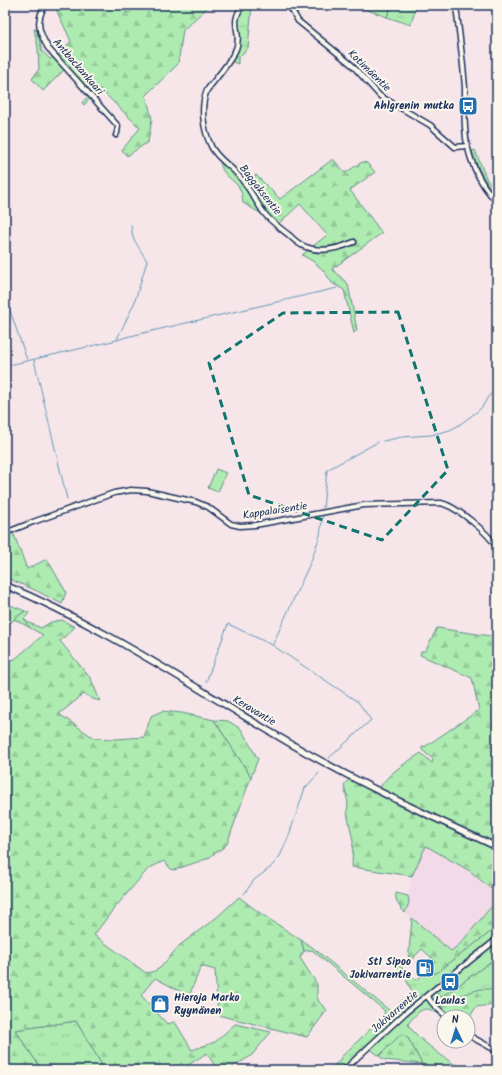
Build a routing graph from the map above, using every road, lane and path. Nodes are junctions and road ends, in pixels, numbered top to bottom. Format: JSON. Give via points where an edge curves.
{"nodes":[{"id":1,"x":45,"y":5,"type":"edge"},
{"id":2,"x":244,"y":5,"type":"edge"},
{"id":3,"x":288,"y":5,"type":"edge"},
{"id":4,"x":456,"y":5,"type":"edge"},
{"id":5,"x":116,"y":135,"type":"dead end"},
{"id":6,"x":467,"y":146,"type":"junction"},
{"id":7,"x":497,"y":202,"type":"edge"},
{"id":8,"x":354,"y":242,"type":"dead end"},
{"id":9,"x":5,"y":533,"type":"edge"},
{"id":10,"x":497,"y":548,"type":"edge"},
{"id":11,"x":5,"y":585,"type":"edge"},
{"id":12,"x":497,"y":847,"type":"edge"},
{"id":13,"x":497,"y":939,"type":"edge"},
{"id":14,"x":427,"y":996,"type":"junction"},
{"id":15,"x":438,"y":1009,"type":"edge"},
{"id":16,"x":476,"y":1040,"type":"edge"},
{"id":17,"x":497,"y":1052,"type":"edge"},
{"id":18,"x":344,"y":1070,"type":"edge"}],
"edges":[{"from":1,"to":5,"type":"street","name":"Antbackankaari","via":[[38,19],[42,37],[48,48],[118,126]]},
{"from":2,"to":8,"type":"street","name":"Baggaksentie","via":[[236,16],[238,38],[235,50],[205,95],[205,128],[211,145],[219,158],[238,174],[265,214],[299,244],[312,249],[342,247]]},
{"from":3,"to":6,"type":"street","name":"Kotimäentie","via":[[298,21],[352,65],[380,96],[430,125],[455,147]]},
{"from":4,"to":6,"type":"street","via":[[465,88]]},
{"from":6,"to":7,"type":"street","via":[[480,179]]},
{"from":9,"to":10,"type":"street","name":"Kappalaisentie","via":[[114,493],[139,490],[202,504],[231,524],[240,526],[364,505],[441,503],[450,506],[482,529]]},
{"from":11,"to":12,"type":"main road","name":"Keravantie","via":[[121,642],[334,768]]},
{"from":13,"to":14,"type":"street","name":"Jokivarrentie"},
{"from":14,"to":15,"type":"street"},
{"from":14,"to":18,"type":"street","name":"Jokivarrentie"},
{"from":16,"to":17,"type":"street"}]}
